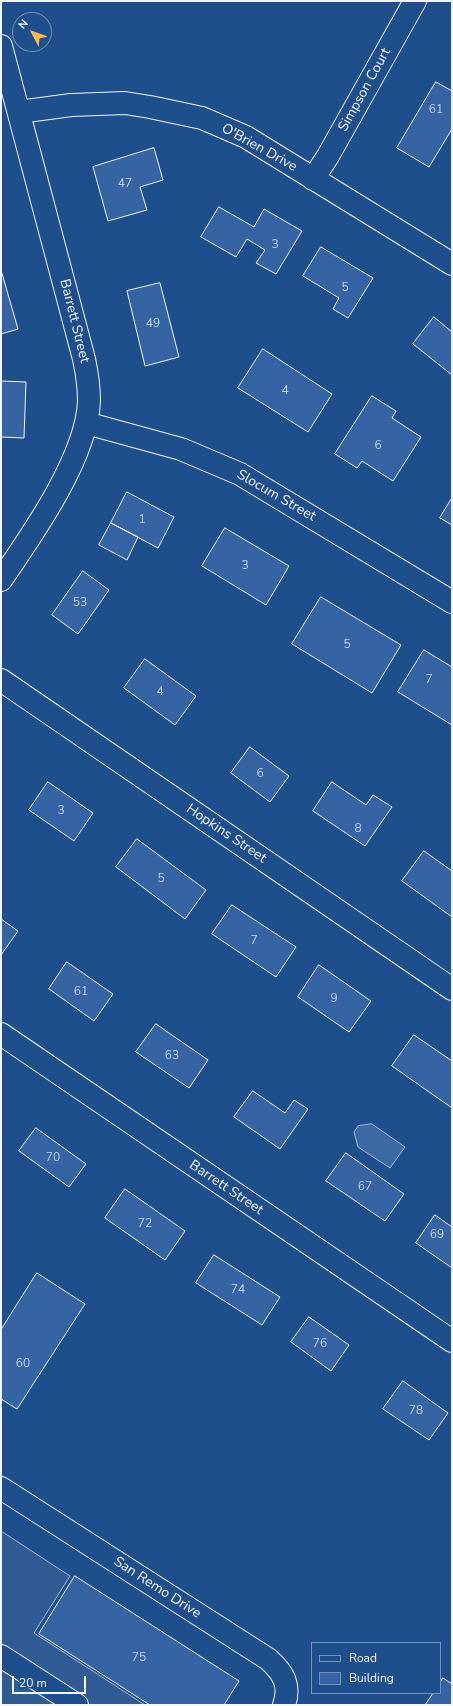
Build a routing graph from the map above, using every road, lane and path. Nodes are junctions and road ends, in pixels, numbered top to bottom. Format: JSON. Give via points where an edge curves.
{"nodes":[{"id":1,"x":415,"y":1,"type":"edge"},
{"id":2,"x":1,"y":46,"type":"edge"},
{"id":3,"x":19,"y":112,"type":"junction"},
{"id":4,"x":313,"y":179,"type":"junction"},
{"id":5,"x":452,"y":264,"type":"edge"},
{"id":6,"x":86,"y":423,"type":"junction"},
{"id":7,"x":1,"y":580,"type":"edge"},
{"id":8,"x":452,"y":602,"type":"edge"},
{"id":9,"x":1,"y":680,"type":"edge"},
{"id":10,"x":452,"y":989,"type":"edge"},
{"id":11,"x":1,"y":1034,"type":"edge"},
{"id":12,"x":452,"y":1341,"type":"edge"},
{"id":13,"x":1,"y":1488,"type":"edge"},
{"id":14,"x":1,"y":1656,"type":"edge"},
{"id":15,"x":77,"y":1705,"type":"edge"},
{"id":16,"x":284,"y":1705,"type":"edge"}],
"edges":[{"from":1,"to":4,"type":"street","name":"Simpson Court"},
{"from":2,"to":3,"type":"street","name":"Barrett Street"},
{"from":3,"to":4,"type":"street","name":"O'Brien Drive","via":[[98,103],[125,103],[177,112],[202,118],[246,137]]},
{"from":3,"to":6,"type":"street","name":"Barrett Street","via":[[84,359],[89,402]]},
{"from":4,"to":5,"type":"street","name":"O'Brien Drive"},
{"from":6,"to":7,"type":"street","name":"Barrett Street","via":[[56,495]]},
{"from":6,"to":8,"type":"street","name":"Slocum Street","via":[[181,449],[240,474]]},
{"from":9,"to":10,"type":"street","name":"Hopkins Street"},
{"from":11,"to":12,"type":"street","name":"Barrett Street"},
{"from":13,"to":16,"type":"street","name":"San Remo Drive","via":[[268,1659],[279,1668],[286,1680],[287,1696]]},
{"from":14,"to":15,"type":"street"}]}
